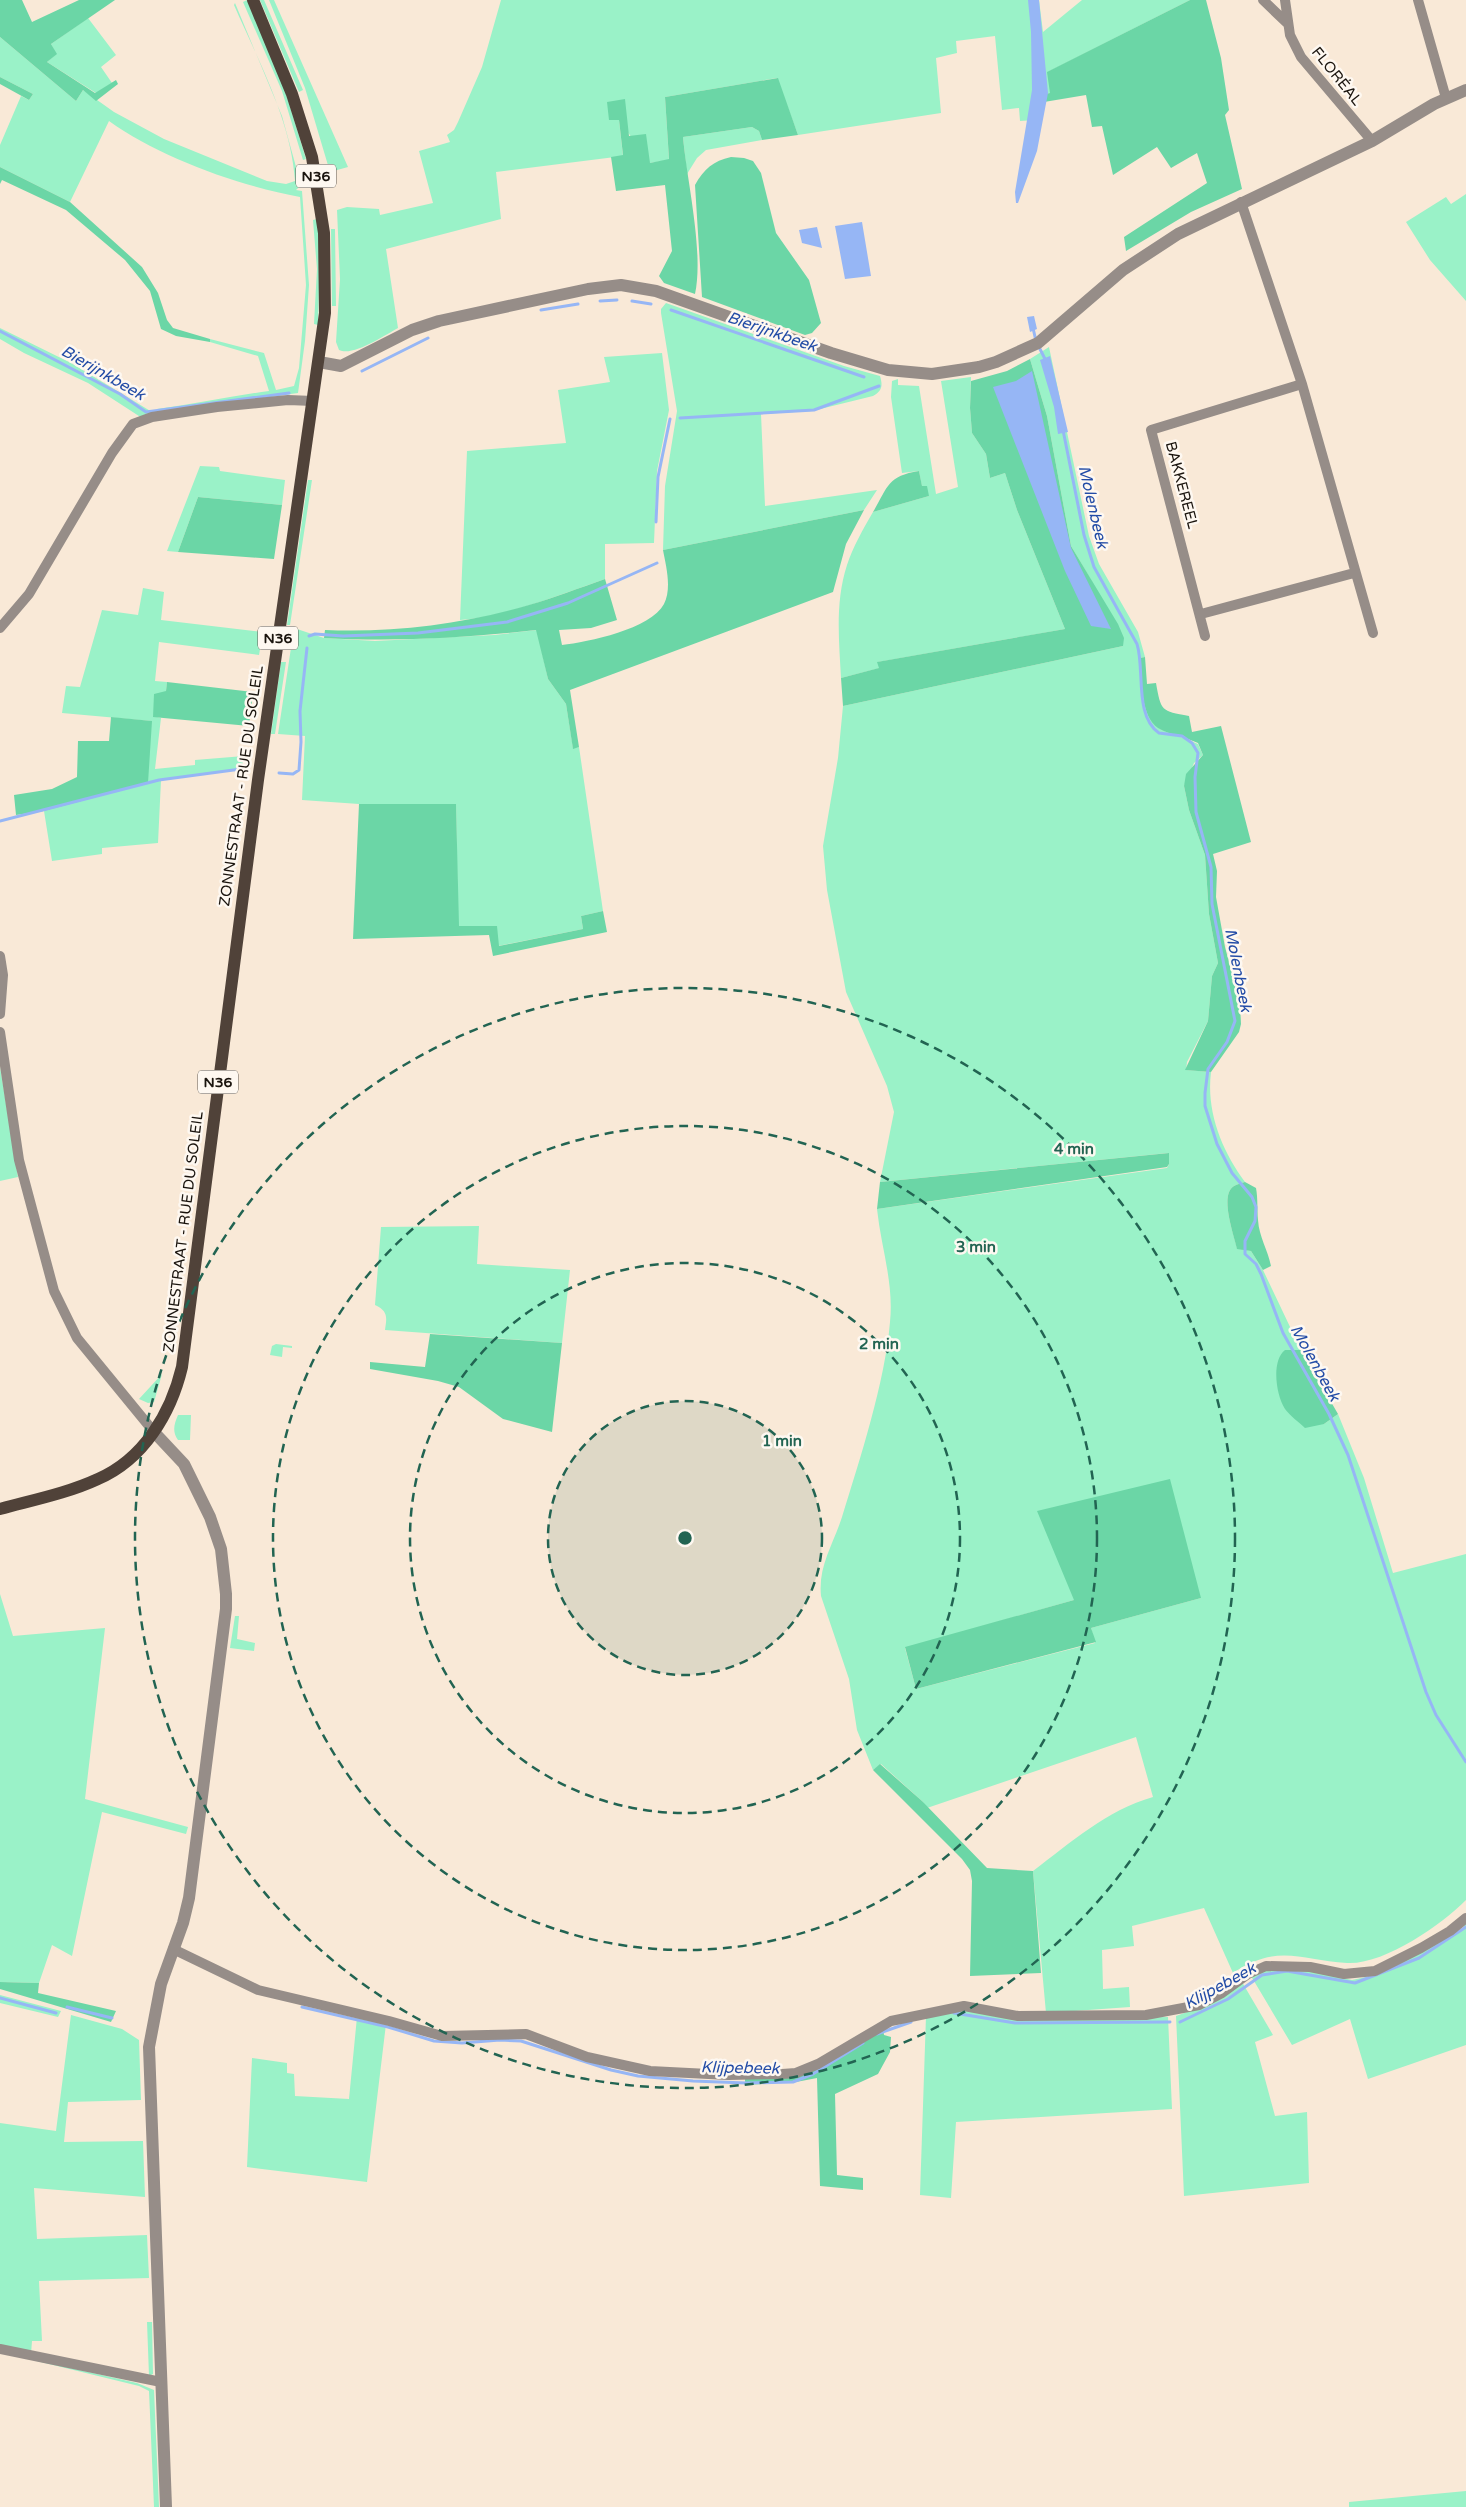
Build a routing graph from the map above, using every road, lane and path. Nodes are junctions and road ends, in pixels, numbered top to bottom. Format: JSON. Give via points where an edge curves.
{"nodes":[{"id":1,"x":253,"y":0,"type":"edge"},
{"id":2,"x":1263,"y":0,"type":"edge"},
{"id":3,"x":1286,"y":0,"type":"edge"},
{"id":4,"x":1418,"y":0,"type":"edge"},
{"id":5,"x":1288,"y":24,"type":"junction"},
{"id":6,"x":1466,"y":90,"type":"edge"},
{"id":7,"x":1446,"y":98,"type":"junction"},
{"id":8,"x":1372,"y":141,"type":"junction"},
{"id":9,"x":1241,"y":202,"type":"junction"},
{"id":10,"x":319,"y":362,"type":"junction"},
{"id":11,"x":1302,"y":384,"type":"junction"},
{"id":12,"x":313,"y":401,"type":"junction"},
{"id":13,"x":1354,"y":573,"type":"junction"},
{"id":14,"x":1201,"y":614,"type":"junction"},
{"id":15,"x":0,"y":628,"type":"edge"},
{"id":16,"x":1373,"y":633,"type":"dead end"},
{"id":17,"x":1205,"y":636,"type":"dead end"},
{"id":18,"x":0,"y":956,"type":"edge"},
{"id":19,"x":0,"y":1014,"type":"edge"},
{"id":20,"x":0,"y":1032,"type":"edge"},
{"id":21,"x":154,"y":1432,"type":"junction"},
{"id":22,"x":0,"y":1509,"type":"edge"},
{"id":23,"x":1466,"y":1918,"type":"edge"},
{"id":24,"x":173,"y":1949,"type":"junction"},
{"id":25,"x":0,"y":2349,"type":"edge"},
{"id":26,"x":161,"y":2382,"type":"junction"},
{"id":27,"x":166,"y":2507,"type":"edge"}],
"edges":[{"from":1,"to":10,"type":"main road","name":"ZONNESTRAAT - RUE DU SOLEIL","number":"N36","via":[[300,114],[318,184],[326,283]]},
{"from":2,"to":5,"type":"street","name":"FLORÉAL"},
{"from":3,"to":5,"type":"street","name":"FLORÉAL"},
{"from":4,"to":7,"type":"street"},
{"from":5,"to":8,"type":"street","name":"FLORÉAL","via":[[1301,57]]},
{"from":6,"to":7,"type":"street"},
{"from":7,"to":8,"type":"street"},
{"from":8,"to":9,"type":"street"},
{"from":9,"to":10,"type":"street","via":[[1178,234],[1130,265],[1030,347],[996,362],[962,370],[932,374],[900,372],[832,353],[634,286],[606,286],[439,321],[412,330],[341,366]]},
{"from":9,"to":11,"type":"street"},
{"from":10,"to":12,"type":"main road","name":"ZONNESTRAAT - RUE DU SOLEIL","number":"N36"},
{"from":11,"to":13,"type":"street"},
{"from":11,"to":14,"type":"street","name":"BAKKEREEL","via":[[1151,430]]},
{"from":12,"to":15,"type":"street","via":[[288,400],[217,407],[152,417],[133,424],[112,453],[29,594]]},
{"from":12,"to":21,"type":"main road","name":"ZONNESTRAAT - RUE DU SOLEIL","number":"N36","via":[[258,780],[184,1353],[172,1397]]},
{"from":13,"to":14,"type":"street"},
{"from":13,"to":16,"type":"street"},
{"from":14,"to":17,"type":"street","name":"BAKKEREEL"},
{"from":18,"to":19,"type":"street","via":[[3,974]]},
{"from":20,"to":21,"type":"street","via":[[19,1160],[54,1291],[77,1338]]},
{"from":21,"to":22,"type":"main road","number":"N36","via":[[140,1449],[100,1478],[80,1487]]},
{"from":21,"to":24,"type":"street","via":[[184,1464],[203,1501],[221,1549],[226,1594],[189,1898]]},
{"from":23,"to":24,"type":"street","via":[[1421,1948],[1375,1971],[1344,1974],[1310,1967],[1266,1966],[1198,2005],[1146,2015],[1018,2016],[964,2006],[903,2017],[878,2027],[796,2073],[764,2074],[650,2071],[587,2057],[518,2033],[442,2036],[258,1990]]},
{"from":24,"to":26,"type":"street","via":[[154,2013],[148,2062]]},
{"from":25,"to":26,"type":"street"},
{"from":26,"to":27,"type":"street"}]}
